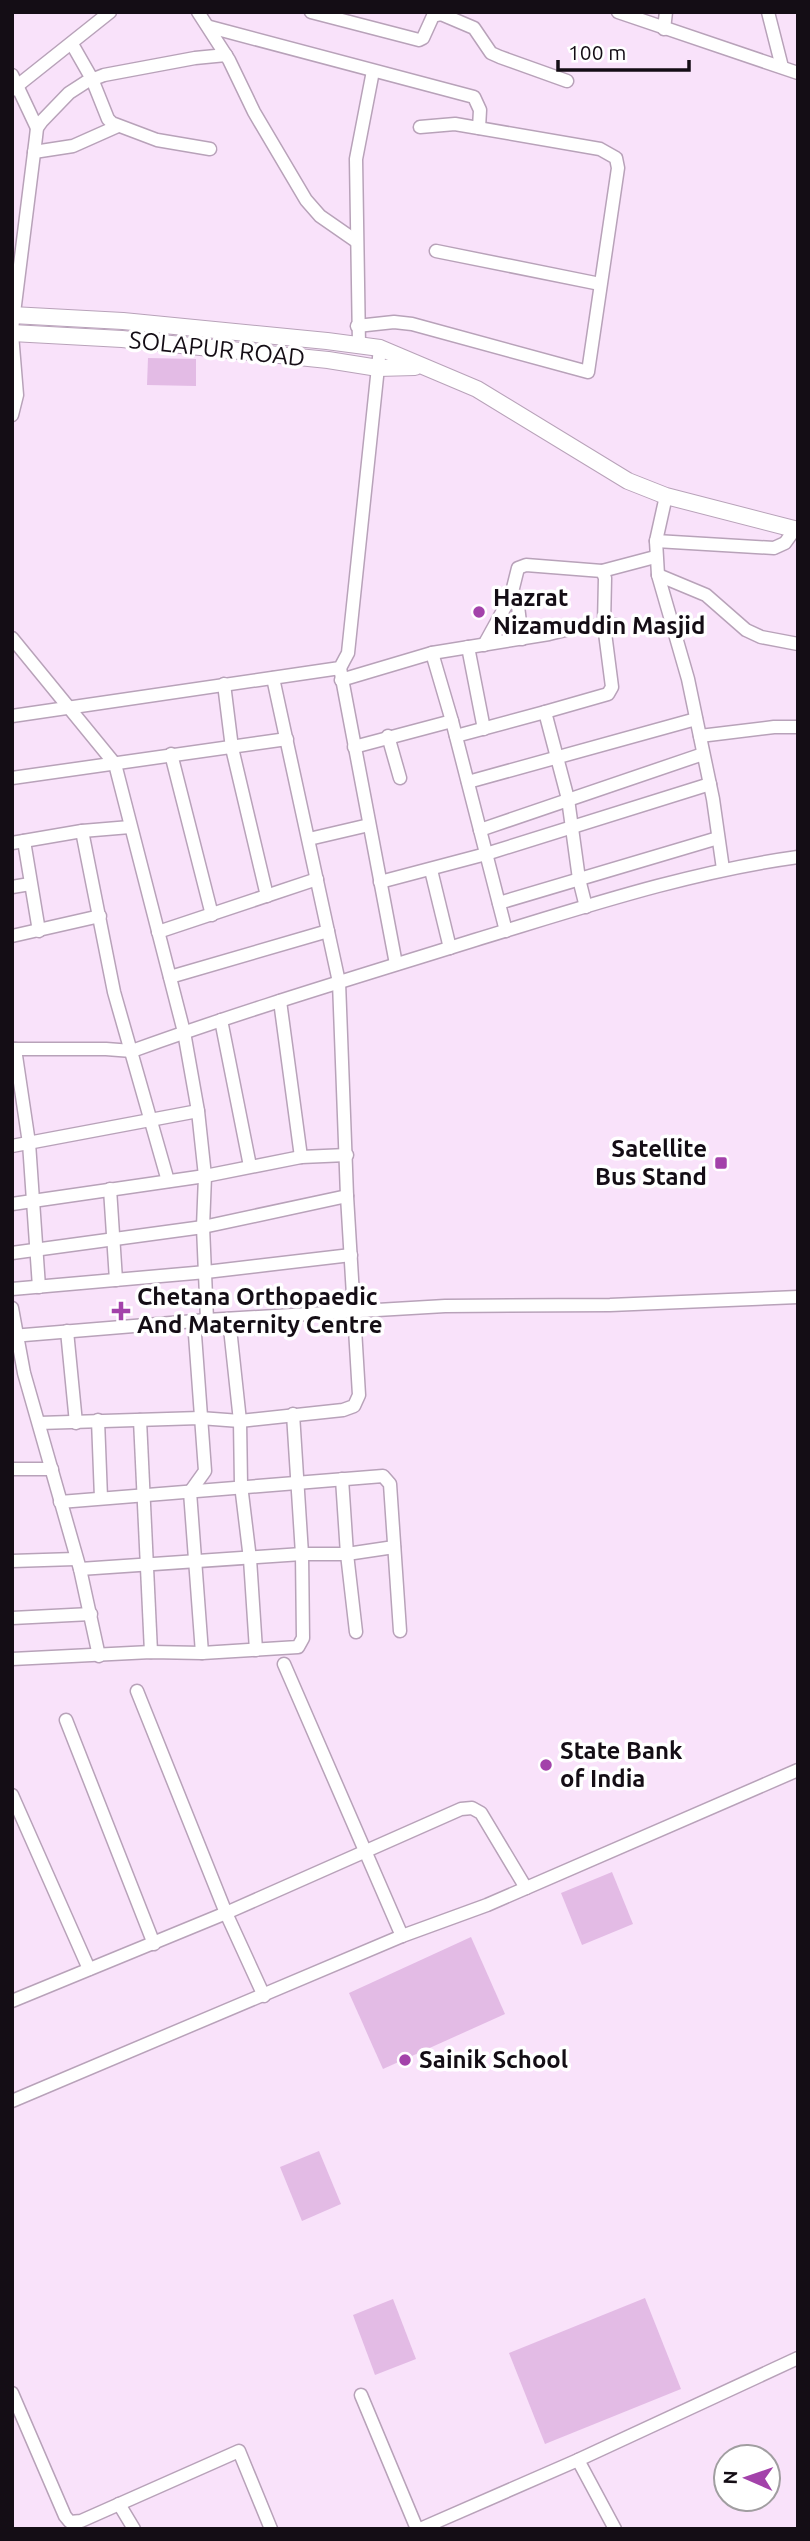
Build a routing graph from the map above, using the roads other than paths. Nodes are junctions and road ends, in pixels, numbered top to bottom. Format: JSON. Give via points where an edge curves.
{"nodes":[{"id":1,"x":110,"y":12,"type":"edge"},
{"id":2,"x":198,"y":12,"type":"edge"},
{"id":3,"x":311,"y":12,"type":"edge"},
{"id":4,"x":618,"y":12,"type":"edge"},
{"id":5,"x":666,"y":12,"type":"edge"},
{"id":6,"x":768,"y":12,"type":"edge"},
{"id":7,"x":210,"y":27,"type":"junction"},
{"id":8,"x":664,"y":29,"type":"junction"},
{"id":9,"x":72,"y":44,"type":"junction"},
{"id":10,"x":226,"y":55,"type":"junction"},
{"id":11,"x":782,"y":67,"type":"junction"},
{"id":12,"x":373,"y":71,"type":"junction"},
{"id":13,"x":798,"y":73,"type":"edge"},
{"id":14,"x":92,"y":79,"type":"junction"},
{"id":15,"x":567,"y":81,"type":"dead end"},
{"id":16,"x":14,"y":84,"type":"edge"},
{"id":17,"x":118,"y":126,"type":"junction"},
{"id":18,"x":420,"y":127,"type":"dead end"},
{"id":19,"x":37,"y":128,"type":"junction"},
{"id":20,"x":479,"y":128,"type":"junction"},
{"id":21,"x":210,"y":149,"type":"dead end"},
{"id":22,"x":34,"y":152,"type":"junction"},
{"id":23,"x":356,"y":242,"type":"junction"},
{"id":24,"x":436,"y":251,"type":"dead end"},
{"id":25,"x":600,"y":284,"type":"junction"},
{"id":26,"x":12,"y":315,"type":"edge"},
{"id":27,"x":357,"y":326,"type":"junction"},
{"id":28,"x":12,"y":332,"type":"edge"},
{"id":29,"x":359,"y":345,"type":"junction"},
{"id":30,"x":380,"y":348,"type":"junction"},
{"id":31,"x":421,"y":367,"type":"junction"},
{"id":32,"x":377,"y":368,"type":"junction"},
{"id":33,"x":12,"y":415,"type":"edge"},
{"id":34,"x":666,"y":496,"type":"junction"},
{"id":35,"x":796,"y":530,"type":"edge"},
{"id":36,"x":656,"y":541,"type":"junction"},
{"id":37,"x":655,"y":557,"type":"junction"},
{"id":38,"x":602,"y":570,"type":"junction"},
{"id":39,"x":658,"y":575,"type":"junction"},
{"id":40,"x":509,"y":598,"type":"junction"},
{"id":41,"x":610,"y":625,"type":"junction"},
{"id":42,"x":12,"y":638,"type":"edge"},
{"id":43,"x":522,"y":639,"type":"junction"},
{"id":44,"x":798,"y":644,"type":"edge"},
{"id":45,"x":484,"y":645,"type":"junction"},
{"id":46,"x":468,"y":647,"type":"junction"},
{"id":47,"x":432,"y":653,"type":"junction"},
{"id":48,"x":340,"y":674,"type":"junction"},
{"id":49,"x":274,"y":678,"type":"junction"},
{"id":50,"x":224,"y":684,"type":"junction"},
{"id":51,"x":69,"y":707,"type":"junction"},
{"id":52,"x":545,"y":712,"type":"junction"},
{"id":53,"x":12,"y":716,"type":"edge"},
{"id":54,"x":696,"y":719,"type":"junction"},
{"id":55,"x":452,"y":721,"type":"junction"},
{"id":56,"x":798,"y":727,"type":"edge"},
{"id":57,"x":484,"y":729,"type":"junction"},
{"id":58,"x":388,"y":736,"type":"junction"},
{"id":59,"x":699,"y":736,"type":"junction"},
{"id":60,"x":456,"y":737,"type":"junction"},
{"id":61,"x":287,"y":739,"type":"junction"},
{"id":62,"x":354,"y":747,"type":"junction"},
{"id":63,"x":232,"y":748,"type":"junction"},
{"id":64,"x":171,"y":754,"type":"junction"},
{"id":65,"x":704,"y":754,"type":"junction"},
{"id":66,"x":558,"y":758,"type":"junction"},
{"id":67,"x":115,"y":764,"type":"junction"},
{"id":68,"x":12,"y":778,"type":"edge"},
{"id":69,"x":400,"y":778,"type":"dead end"},
{"id":70,"x":468,"y":782,"type":"junction"},
{"id":71,"x":710,"y":784,"type":"junction"},
{"id":72,"x":568,"y":799,"type":"junction"},
{"id":73,"x":369,"y":825,"type":"junction"},
{"id":74,"x":130,"y":827,"type":"junction"},
{"id":75,"x":572,"y":827,"type":"junction"},
{"id":76,"x":480,"y":830,"type":"junction"},
{"id":77,"x":82,"y":831,"type":"junction"},
{"id":78,"x":718,"y":838,"type":"junction"},
{"id":79,"x":309,"y":839,"type":"junction"},
{"id":80,"x":18,"y":842,"type":"edge"},
{"id":81,"x":798,"y":843,"type":"edge"},
{"id":82,"x":486,"y":854,"type":"junction"},
{"id":83,"x":798,"y":857,"type":"edge"},
{"id":84,"x":723,"y":869,"type":"junction"},
{"id":85,"x":432,"y":870,"type":"junction"},
{"id":86,"x":317,"y":879,"type":"junction"},
{"id":87,"x":579,"y":879,"type":"junction"},
{"id":88,"x":380,"y":882,"type":"junction"},
{"id":89,"x":30,"y":884,"type":"junction"},
{"id":90,"x":12,"y":887,"type":"edge"},
{"id":91,"x":267,"y":896,"type":"junction"},
{"id":92,"x":499,"y":903,"type":"junction"},
{"id":93,"x":586,"y":907,"type":"junction"},
{"id":94,"x":212,"y":915,"type":"junction"},
{"id":95,"x":100,"y":916,"type":"junction"},
{"id":96,"x":39,"y":931,"type":"junction"},
{"id":97,"x":328,"y":931,"type":"junction"},
{"id":98,"x":506,"y":931,"type":"junction"},
{"id":99,"x":158,"y":932,"type":"junction"},
{"id":100,"x":12,"y":936,"type":"edge"},
{"id":101,"x":450,"y":948,"type":"junction"},
{"id":102,"x":396,"y":964,"type":"junction"},
{"id":103,"x":170,"y":977,"type":"junction"},
{"id":104,"x":340,"y":982,"type":"junction"},
{"id":105,"x":280,"y":1001,"type":"junction"},
{"id":106,"x":221,"y":1020,"type":"junction"},
{"id":107,"x":184,"y":1032,"type":"junction"},
{"id":108,"x":13,"y":1049,"type":"edge"},
{"id":109,"x":132,"y":1051,"type":"junction"},
{"id":110,"x":198,"y":1111,"type":"junction"},
{"id":111,"x":151,"y":1121,"type":"junction"},
{"id":112,"x":29,"y":1143,"type":"junction"},
{"id":113,"x":12,"y":1146,"type":"edge"},
{"id":114,"x":347,"y":1154,"type":"junction"},
{"id":115,"x":301,"y":1157,"type":"junction"},
{"id":116,"x":250,"y":1166,"type":"junction"},
{"id":117,"x":205,"y":1177,"type":"junction"},
{"id":118,"x":169,"y":1181,"type":"junction"},
{"id":119,"x":110,"y":1189,"type":"junction"},
{"id":120,"x":346,"y":1196,"type":"junction"},
{"id":121,"x":34,"y":1201,"type":"junction"},
{"id":122,"x":12,"y":1204,"type":"edge"},
{"id":123,"x":203,"y":1227,"type":"junction"},
{"id":124,"x":115,"y":1238,"type":"junction"},
{"id":125,"x":35,"y":1250,"type":"junction"},
{"id":126,"x":12,"y":1253,"type":"edge"},
{"id":127,"x":351,"y":1255,"type":"junction"},
{"id":128,"x":206,"y":1272,"type":"junction"},
{"id":129,"x":116,"y":1280,"type":"junction"},
{"id":130,"x":39,"y":1287,"type":"junction"},
{"id":131,"x":12,"y":1289,"type":"edge"},
{"id":132,"x":798,"y":1297,"type":"edge"},
{"id":133,"x":12,"y":1308,"type":"edge"},
{"id":134,"x":355,"y":1311,"type":"junction"},
{"id":135,"x":229,"y":1319,"type":"junction"},
{"id":136,"x":200,"y":1321,"type":"junction"},
{"id":137,"x":67,"y":1331,"type":"junction"},
{"id":138,"x":16,"y":1335,"type":"edge"},
{"id":139,"x":293,"y":1414,"type":"junction"},
{"id":140,"x":200,"y":1418,"type":"junction"},
{"id":141,"x":99,"y":1420,"type":"junction"},
{"id":142,"x":140,"y":1420,"type":"junction"},
{"id":143,"x":240,"y":1420,"type":"junction"},
{"id":144,"x":39,"y":1423,"type":"junction"},
{"id":145,"x":76,"y":1423,"type":"junction"},
{"id":146,"x":12,"y":1469,"type":"edge"},
{"id":147,"x":52,"y":1469,"type":"junction"},
{"id":148,"x":342,"y":1479,"type":"junction"},
{"id":149,"x":296,"y":1483,"type":"junction"},
{"id":150,"x":241,"y":1485,"type":"junction"},
{"id":151,"x":190,"y":1492,"type":"junction"},
{"id":152,"x":144,"y":1494,"type":"junction"},
{"id":153,"x":101,"y":1498,"type":"junction"},
{"id":154,"x":60,"y":1502,"type":"junction"},
{"id":155,"x":394,"y":1547,"type":"junction"},
{"id":156,"x":302,"y":1554,"type":"junction"},
{"id":157,"x":347,"y":1554,"type":"junction"},
{"id":158,"x":250,"y":1559,"type":"junction"},
{"id":159,"x":12,"y":1561,"type":"edge"},
{"id":160,"x":197,"y":1562,"type":"junction"},
{"id":161,"x":78,"y":1564,"type":"junction"},
{"id":162,"x":146,"y":1565,"type":"junction"},
{"id":163,"x":90,"y":1614,"type":"junction"},
{"id":164,"x":12,"y":1618,"type":"edge"},
{"id":165,"x":400,"y":1630,"type":"dead end"},
{"id":166,"x":356,"y":1632,"type":"dead end"},
{"id":167,"x":256,"y":1650,"type":"junction"},
{"id":168,"x":151,"y":1652,"type":"junction"},
{"id":169,"x":202,"y":1653,"type":"junction"},
{"id":170,"x":99,"y":1656,"type":"junction"},
{"id":171,"x":12,"y":1659,"type":"edge"},
{"id":172,"x":284,"y":1664,"type":"dead end"},
{"id":173,"x":137,"y":1691,"type":"dead end"},
{"id":174,"x":66,"y":1720,"type":"dead end"},
{"id":175,"x":798,"y":1770,"type":"edge"},
{"id":176,"x":12,"y":1795,"type":"edge"},
{"id":177,"x":366,"y":1849,"type":"junction"},
{"id":178,"x":526,"y":1888,"type":"junction"},
{"id":179,"x":226,"y":1913,"type":"junction"},
{"id":180,"x":402,"y":1936,"type":"junction"},
{"id":181,"x":154,"y":1944,"type":"junction"},
{"id":182,"x":89,"y":1969,"type":"junction"},
{"id":183,"x":264,"y":1996,"type":"junction"},
{"id":184,"x":12,"y":2001,"type":"edge"},
{"id":185,"x":12,"y":2101,"type":"edge"},
{"id":186,"x":798,"y":2358,"type":"edge"},
{"id":187,"x":12,"y":2393,"type":"edge"},
{"id":188,"x":361,"y":2395,"type":"dead end"},
{"id":189,"x":578,"y":2460,"type":"junction"},
{"id":190,"x":119,"y":2504,"type":"junction"},
{"id":191,"x":134,"y":2529,"type":"edge"},
{"id":192,"x":271,"y":2529,"type":"edge"},
{"id":193,"x":418,"y":2529,"type":"edge"},
{"id":194,"x":615,"y":2529,"type":"edge"}],
"edges":[{"from":1,"to":9,"type":"street"},
{"from":2,"to":7,"type":"street"},
{"from":3,"to":15,"type":"street","via":[[419,40],[433,16],[441,14],[474,28],[500,57]]},
{"from":4,"to":8,"type":"street"},
{"from":5,"to":8,"type":"street"},
{"from":6,"to":11,"type":"street"},
{"from":7,"to":10,"type":"street"},
{"from":7,"to":12,"type":"street"},
{"from":8,"to":11,"type":"street"},
{"from":9,"to":14,"type":"street"},
{"from":9,"to":16,"type":"street"},
{"from":10,"to":14,"type":"street"},
{"from":10,"to":23,"type":"street","via":[[306,200]]},
{"from":11,"to":13,"type":"street"},
{"from":12,"to":20,"type":"street","via":[[474,97],[480,110]]},
{"from":12,"to":23,"type":"street","via":[[356,159]]},
{"from":14,"to":17,"type":"street","via":[[108,120]]},
{"from":14,"to":19,"type":"street","via":[[69,93]]},
{"from":16,"to":19,"type":"street"},
{"from":17,"to":21,"type":"street","via":[[157,140]]},
{"from":17,"to":22,"type":"street","via":[[72,146]]},
{"from":18,"to":20,"type":"street","via":[[455,124]]},
{"from":19,"to":22,"type":"street"},
{"from":20,"to":25,"type":"street","via":[[600,149],[615,158],[618,168]]},
{"from":22,"to":26,"type":"street"},
{"from":23,"to":27,"type":"street"},
{"from":24,"to":25,"type":"street"},
{"from":25,"to":27,"type":"street","via":[[588,372],[412,324]]},
{"from":26,"to":28,"type":"street"},
{"from":26,"to":29,"type":"main road","name":"SOLAPUR ROAD","via":[[123,321]]},
{"from":27,"to":29,"type":"street"},
{"from":28,"to":32,"type":"main road","name":"SOLAPUR ROAD","via":[[122,339]]},
{"from":28,"to":33,"type":"street","via":[[17,395]]},
{"from":29,"to":30,"type":"main road","name":"SOLAPUR ROAD"},
{"from":30,"to":31,"type":"main road","name":"SOLAPUR ROAD"},
{"from":30,"to":32,"type":"street"},
{"from":31,"to":32,"type":"main road","name":"SOLAPUR ROAD"},
{"from":31,"to":34,"type":"main road","name":"SOLAPUR ROAD","via":[[478,389],[628,481]]},
{"from":32,"to":48,"type":"street","via":[[348,653]]},
{"from":34,"to":35,"type":"main road","name":"SOLAPUR ROAD"},
{"from":34,"to":36,"type":"street"},
{"from":35,"to":36,"type":"street","via":[[774,548]]},
{"from":36,"to":37,"type":"street"},
{"from":37,"to":38,"type":"street"},
{"from":37,"to":39,"type":"street"},
{"from":38,"to":40,"type":"street","via":[[522,566]]},
{"from":38,"to":41,"type":"street"},
{"from":39,"to":44,"type":"street","via":[[706,596],[746,630]]},
{"from":39,"to":54,"type":"street"},
{"from":40,"to":43,"type":"street","via":[[518,606]]},
{"from":40,"to":45,"type":"street"},
{"from":41,"to":43,"type":"street"},
{"from":41,"to":52,"type":"street","via":[[612,682],[608,694]]},
{"from":42,"to":51,"type":"street"},
{"from":43,"to":45,"type":"street"},
{"from":45,"to":46,"type":"street"},
{"from":46,"to":47,"type":"street"},
{"from":46,"to":57,"type":"street"},
{"from":47,"to":48,"type":"street"},
{"from":47,"to":55,"type":"street"},
{"from":48,"to":49,"type":"street"},
{"from":48,"to":62,"type":"street"},
{"from":49,"to":50,"type":"street"},
{"from":49,"to":61,"type":"street"},
{"from":50,"to":51,"type":"street"},
{"from":50,"to":63,"type":"street"},
{"from":51,"to":53,"type":"street"},
{"from":51,"to":67,"type":"street"},
{"from":52,"to":57,"type":"street"},
{"from":52,"to":66,"type":"street"},
{"from":54,"to":59,"type":"street"},
{"from":54,"to":66,"type":"street"},
{"from":55,"to":58,"type":"street"},
{"from":55,"to":60,"type":"street"},
{"from":56,"to":59,"type":"street"},
{"from":57,"to":60,"type":"street"},
{"from":58,"to":62,"type":"street"},
{"from":58,"to":69,"type":"street"},
{"from":59,"to":65,"type":"street"},
{"from":60,"to":70,"type":"street"},
{"from":61,"to":63,"type":"street"},
{"from":61,"to":79,"type":"street"},
{"from":62,"to":73,"type":"street"},
{"from":63,"to":64,"type":"street"},
{"from":63,"to":91,"type":"street"},
{"from":64,"to":67,"type":"street"},
{"from":64,"to":94,"type":"street"},
{"from":65,"to":71,"type":"street"},
{"from":65,"to":72,"type":"street"},
{"from":66,"to":70,"type":"street"},
{"from":66,"to":72,"type":"street"},
{"from":67,"to":68,"type":"street"},
{"from":67,"to":74,"type":"street"},
{"from":70,"to":76,"type":"street"},
{"from":71,"to":75,"type":"street"},
{"from":71,"to":78,"type":"street"},
{"from":72,"to":75,"type":"street"},
{"from":72,"to":76,"type":"street"},
{"from":73,"to":79,"type":"street"},
{"from":73,"to":88,"type":"street"},
{"from":74,"to":77,"type":"street"},
{"from":74,"to":99,"type":"street"},
{"from":75,"to":82,"type":"street"},
{"from":75,"to":87,"type":"street"},
{"from":76,"to":82,"type":"street"},
{"from":77,"to":80,"type":"street"},
{"from":77,"to":95,"type":"street"},
{"from":78,"to":84,"type":"street"},
{"from":78,"to":87,"type":"street"},
{"from":79,"to":86,"type":"street"},
{"from":80,"to":89,"type":"street"},
{"from":81,"to":83,"type":"street"},
{"from":82,"to":85,"type":"street"},
{"from":82,"to":92,"type":"street"},
{"from":83,"to":84,"type":"street"},
{"from":84,"to":93,"type":"street"},
{"from":85,"to":88,"type":"street"},
{"from":85,"to":101,"type":"street"},
{"from":86,"to":91,"type":"street"},
{"from":86,"to":97,"type":"street"},
{"from":87,"to":92,"type":"street"},
{"from":87,"to":93,"type":"street"},
{"from":88,"to":102,"type":"street"},
{"from":89,"to":90,"type":"street"},
{"from":89,"to":96,"type":"street"},
{"from":91,"to":94,"type":"street"},
{"from":92,"to":98,"type":"street"},
{"from":93,"to":98,"type":"street"},
{"from":94,"to":99,"type":"street"},
{"from":95,"to":96,"type":"street"},
{"from":95,"to":109,"type":"street","via":[[114,992]]},
{"from":96,"to":100,"type":"street"},
{"from":97,"to":103,"type":"street"},
{"from":97,"to":104,"type":"street"},
{"from":98,"to":101,"type":"street"},
{"from":99,"to":103,"type":"street"},
{"from":101,"to":102,"type":"street"},
{"from":102,"to":104,"type":"street"},
{"from":103,"to":107,"type":"street"},
{"from":104,"to":105,"type":"street"},
{"from":104,"to":114,"type":"street"},
{"from":105,"to":106,"type":"street"},
{"from":105,"to":115,"type":"street"},
{"from":106,"to":107,"type":"street"},
{"from":106,"to":116,"type":"street"},
{"from":107,"to":109,"type":"street"},
{"from":107,"to":110,"type":"street"},
{"from":108,"to":109,"type":"street"},
{"from":108,"to":112,"type":"street"},
{"from":109,"to":111,"type":"street"},
{"from":110,"to":111,"type":"street"},
{"from":110,"to":117,"type":"street"},
{"from":111,"to":112,"type":"street"},
{"from":111,"to":118,"type":"street"},
{"from":112,"to":113,"type":"street"},
{"from":112,"to":121,"type":"street"},
{"from":114,"to":115,"type":"street"},
{"from":114,"to":120,"type":"street"},
{"from":115,"to":116,"type":"street"},
{"from":116,"to":117,"type":"street"},
{"from":117,"to":118,"type":"street"},
{"from":117,"to":123,"type":"street"},
{"from":118,"to":119,"type":"street"},
{"from":119,"to":121,"type":"street"},
{"from":119,"to":124,"type":"street"},
{"from":120,"to":123,"type":"street"},
{"from":120,"to":127,"type":"street"},
{"from":121,"to":122,"type":"street"},
{"from":121,"to":125,"type":"street"},
{"from":123,"to":124,"type":"street"},
{"from":123,"to":128,"type":"street"},
{"from":124,"to":125,"type":"street"},
{"from":124,"to":129,"type":"street"},
{"from":125,"to":126,"type":"street"},
{"from":125,"to":130,"type":"street"},
{"from":127,"to":128,"type":"street"},
{"from":127,"to":134,"type":"street"},
{"from":128,"to":129,"type":"street"},
{"from":128,"to":136,"type":"street"},
{"from":129,"to":130,"type":"street"},
{"from":130,"to":131,"type":"street"},
{"from":132,"to":134,"type":"street"},
{"from":133,"to":138,"type":"street"},
{"from":134,"to":135,"type":"street"},
{"from":134,"to":139,"type":"street","via":[[359,1395],[354,1405]]},
{"from":135,"to":136,"type":"street"},
{"from":135,"to":143,"type":"street"},
{"from":136,"to":137,"type":"street"},
{"from":136,"to":140,"type":"street"},
{"from":137,"to":138,"type":"street"},
{"from":137,"to":145,"type":"street"},
{"from":138,"to":144,"type":"street"},
{"from":139,"to":143,"type":"street"},
{"from":139,"to":149,"type":"street"},
{"from":140,"to":142,"type":"street"},
{"from":140,"to":143,"type":"street"},
{"from":140,"to":151,"type":"street","via":[[205,1471]]},
{"from":141,"to":142,"type":"street"},
{"from":141,"to":145,"type":"street"},
{"from":141,"to":153,"type":"street"},
{"from":142,"to":152,"type":"street"},
{"from":143,"to":150,"type":"street"},
{"from":144,"to":145,"type":"street"},
{"from":144,"to":147,"type":"street"},
{"from":146,"to":147,"type":"street"},
{"from":147,"to":154,"type":"street"},
{"from":148,"to":149,"type":"street"},
{"from":148,"to":155,"type":"street","via":[[383,1476],[388,1480]]},
{"from":148,"to":157,"type":"street"},
{"from":149,"to":150,"type":"street"},
{"from":149,"to":156,"type":"street"},
{"from":150,"to":151,"type":"street"},
{"from":150,"to":158,"type":"street"},
{"from":151,"to":152,"type":"street"},
{"from":151,"to":160,"type":"street"},
{"from":152,"to":153,"type":"street"},
{"from":152,"to":162,"type":"street"},
{"from":153,"to":154,"type":"street"},
{"from":154,"to":161,"type":"street"},
{"from":155,"to":157,"type":"street"},
{"from":155,"to":165,"type":"street"},
{"from":156,"to":157,"type":"street"},
{"from":156,"to":158,"type":"street"},
{"from":156,"to":167,"type":"street","via":[[302,1642],[298,1647]]},
{"from":157,"to":166,"type":"street"},
{"from":158,"to":160,"type":"street"},
{"from":158,"to":167,"type":"street"},
{"from":159,"to":161,"type":"street"},
{"from":160,"to":162,"type":"street"},
{"from":160,"to":169,"type":"street"},
{"from":161,"to":162,"type":"street"},
{"from":161,"to":163,"type":"street"},
{"from":162,"to":168,"type":"street"},
{"from":163,"to":164,"type":"street"},
{"from":163,"to":170,"type":"street"},
{"from":167,"to":169,"type":"street"},
{"from":168,"to":169,"type":"street"},
{"from":168,"to":170,"type":"street"},
{"from":170,"to":171,"type":"street"},
{"from":172,"to":177,"type":"street"},
{"from":173,"to":179,"type":"street"},
{"from":174,"to":181,"type":"street"},
{"from":175,"to":178,"type":"street"},
{"from":176,"to":182,"type":"street"},
{"from":177,"to":178,"type":"street","via":[[472,1808],[481,1812]]},
{"from":177,"to":179,"type":"street"},
{"from":177,"to":180,"type":"street"},
{"from":178,"to":180,"type":"street"},
{"from":179,"to":181,"type":"street"},
{"from":179,"to":183,"type":"street"},
{"from":180,"to":183,"type":"street"},
{"from":181,"to":182,"type":"street"},
{"from":182,"to":184,"type":"street"},
{"from":183,"to":185,"type":"street"},
{"from":186,"to":189,"type":"street"},
{"from":187,"to":190,"type":"street","via":[[65,2516],[75,2524]]},
{"from":188,"to":193,"type":"street"},
{"from":189,"to":193,"type":"street"},
{"from":189,"to":194,"type":"street"},
{"from":190,"to":191,"type":"street"},
{"from":190,"to":192,"type":"street","via":[[239,2451]]}]}
